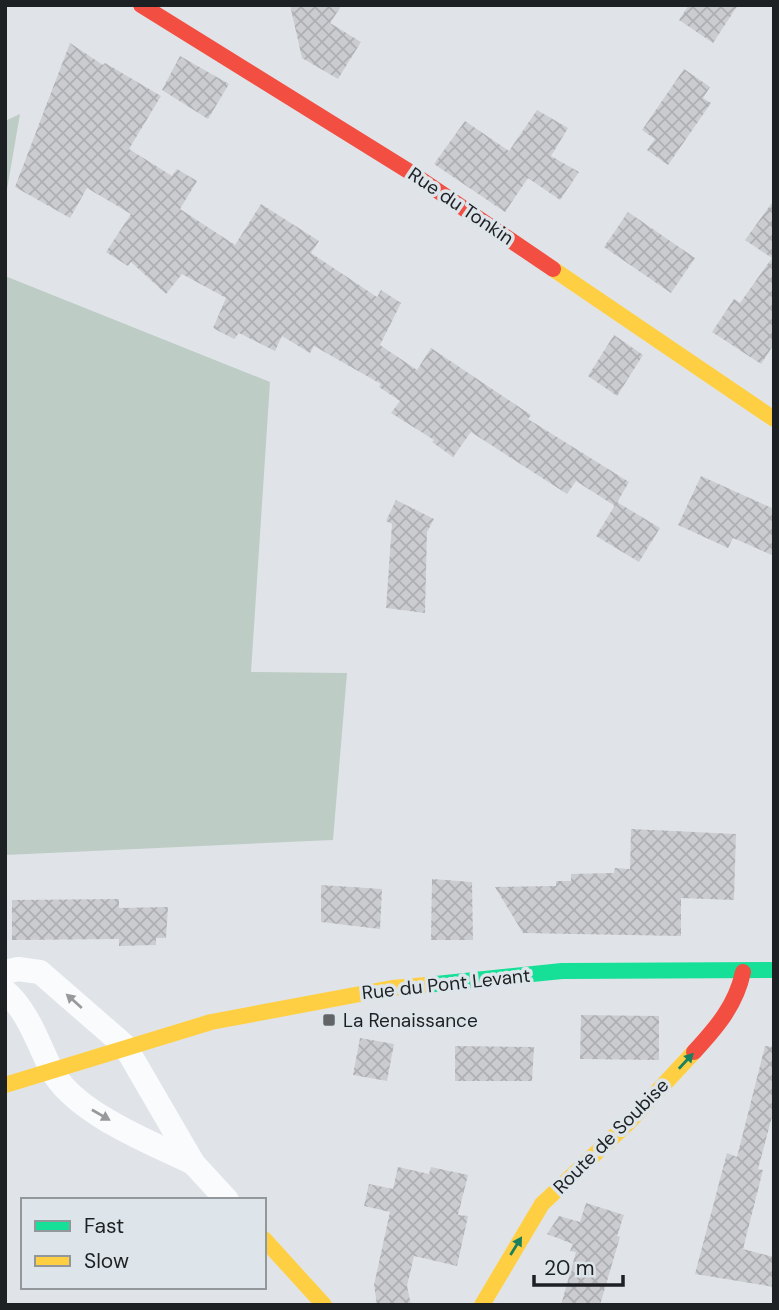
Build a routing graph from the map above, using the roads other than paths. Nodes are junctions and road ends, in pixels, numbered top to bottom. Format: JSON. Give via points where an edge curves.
{"nodes":[{"id":1,"x":141,"y":5,"type":"edge"},
{"id":2,"x":774,"y":419,"type":"edge"},
{"id":3,"x":774,"y":970,"type":"edge"},
{"id":4,"x":5,"y":972,"type":"edge"},
{"id":5,"x":743,"y":972,"type":"junction"},
{"id":6,"x":5,"y":991,"type":"edge"},
{"id":7,"x":125,"y":1046,"type":"junction"},
{"id":8,"x":52,"y":1070,"type":"junction"},
{"id":9,"x":5,"y":1085,"type":"edge"},
{"id":10,"x":193,"y":1163,"type":"junction"},
{"id":11,"x":226,"y":1198,"type":"edge"},
{"id":12,"x":266,"y":1241,"type":"edge"},
{"id":13,"x":324,"y":1305,"type":"edge"},
{"id":14,"x":482,"y":1305,"type":"edge"}],
"edges":[{"from":1,"to":2,"type":"street","name":"Rue du Tonkin","via":[[410,172]]},
{"from":3,"to":5,"type":"street","name":"Rue du Pont Levant"},
{"from":7,"to":4,"type":"street","one_way":true,"via":[[40,972]]},
{"from":5,"to":7,"type":"street","name":"Rue du Pont Levant","via":[[562,971],[391,988],[211,1022]]},
{"from":14,"to":5,"type":"street","name":"Route de Soubise","one_way":true,"via":[[542,1204],[628,1123],[716,1028],[738,994]]},
{"from":6,"to":8,"type":"street","via":[[15,1000]]},
{"from":7,"to":8,"type":"street","name":"Rue du Pont Levant"},
{"from":7,"to":10,"type":"street"},
{"from":8,"to":9,"type":"street","name":"Rue du Pont Levant"},
{"from":8,"to":10,"type":"street","one_way":true,"via":[[80,1102]]},
{"from":10,"to":11,"type":"street"},
{"from":12,"to":13,"type":"street"}]}
